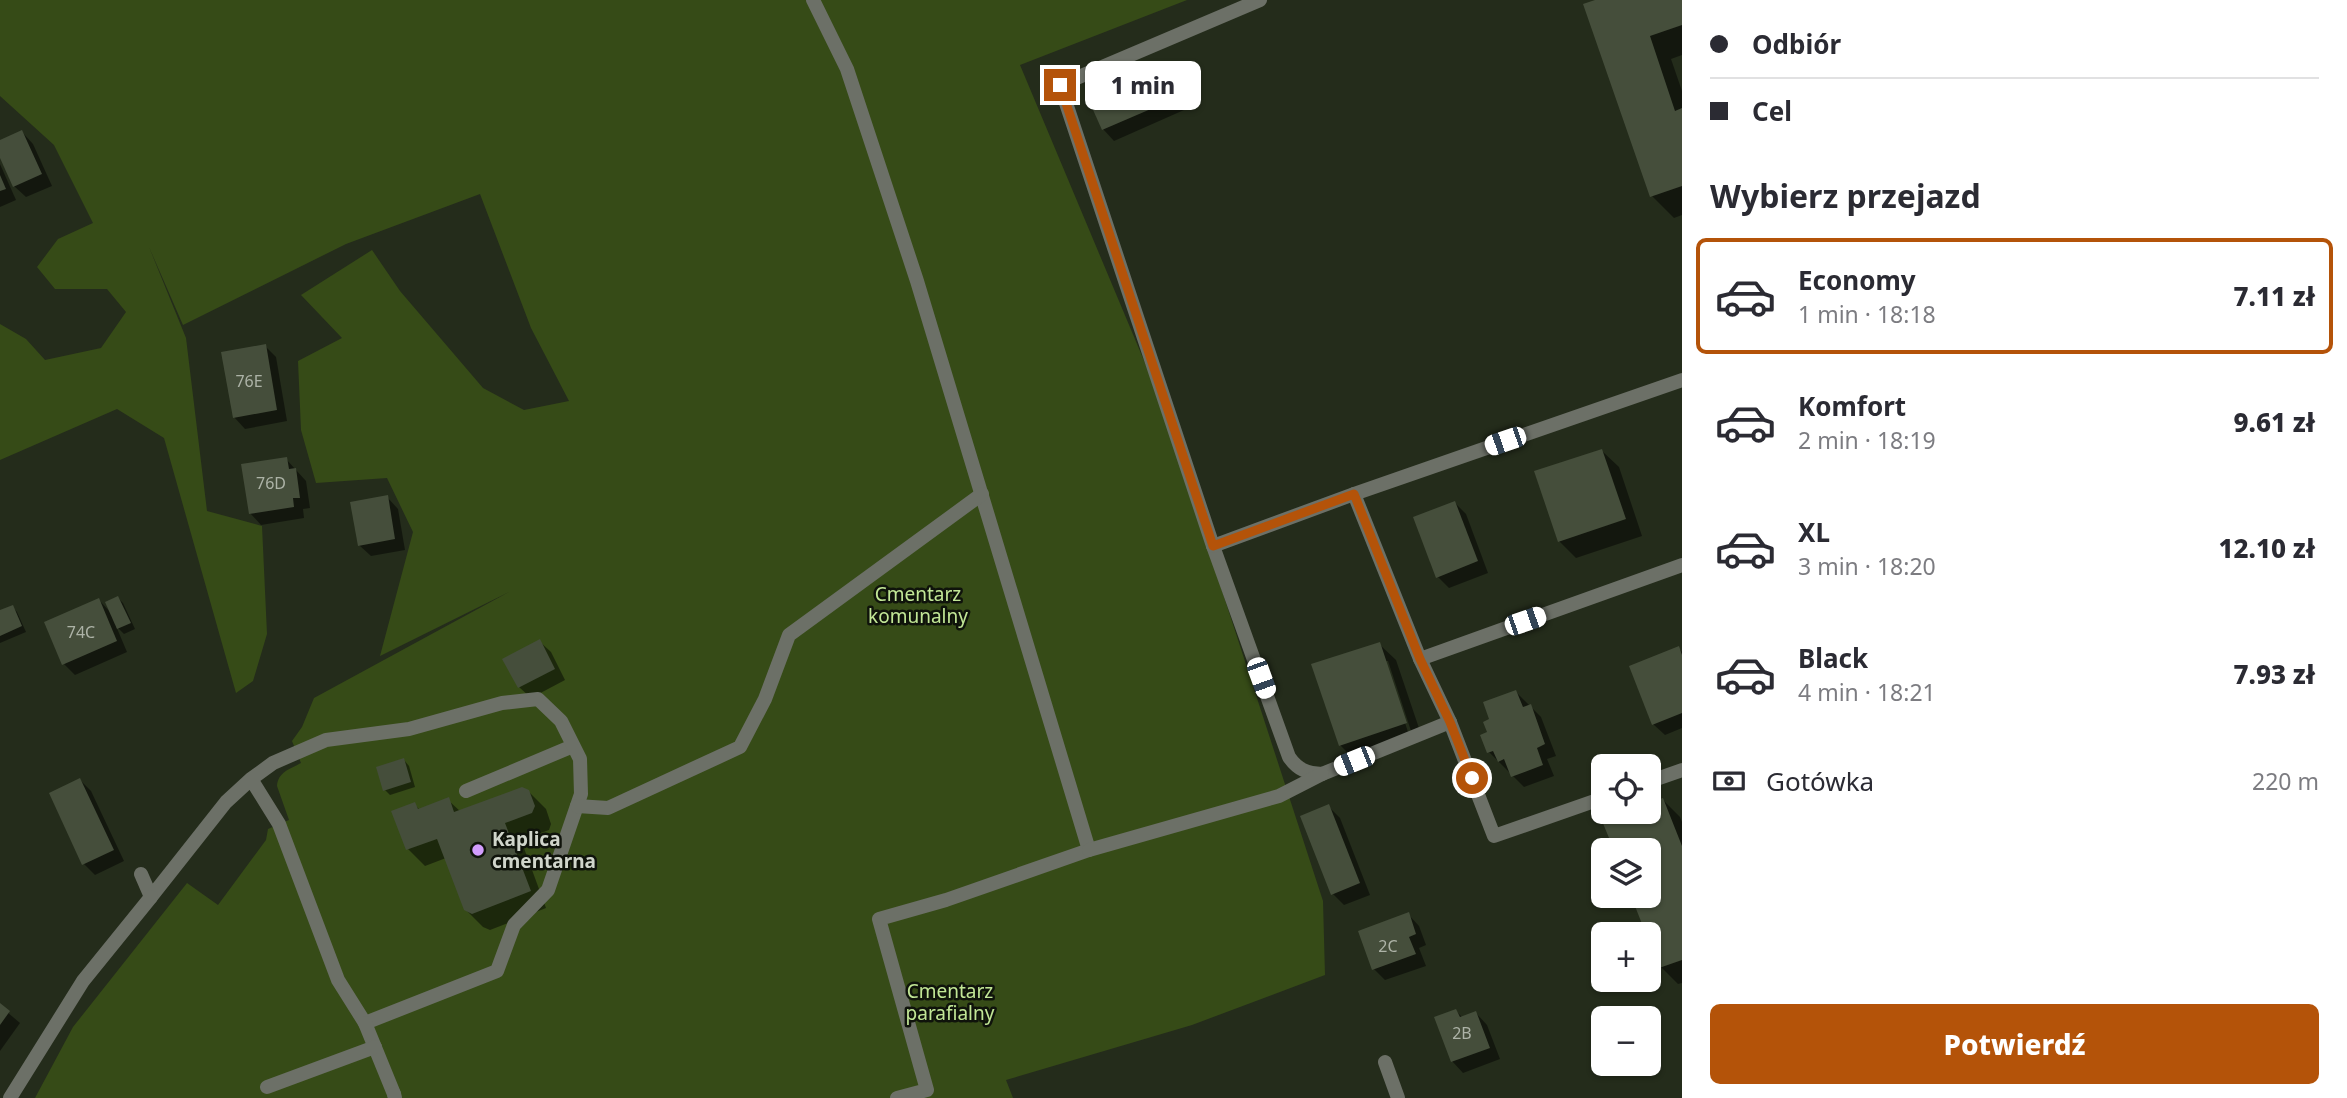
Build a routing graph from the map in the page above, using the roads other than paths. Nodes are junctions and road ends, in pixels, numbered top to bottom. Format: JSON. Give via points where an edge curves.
{"nodes":[{"id":1,"x":813,"y":0,"type":"edge"},
{"id":2,"x":1260,"y":0,"type":"edge"},
{"id":3,"x":1682,"y":380,"type":"edge"},
{"id":4,"x":982,"y":494,"type":"junction"},
{"id":5,"x":1354,"y":494,"type":"junction"},
{"id":6,"x":1213,"y":546,"type":"junction"},
{"id":7,"x":1682,"y":565,"type":"edge"},
{"id":8,"x":1420,"y":659,"type":"junction"},
{"id":9,"x":1450,"y":722,"type":"junction"},
{"id":10,"x":573,"y":746,"type":"junction"},
{"id":11,"x":1682,"y":771,"type":"edge"},
{"id":12,"x":1322,"y":774,"type":"junction"},
{"id":13,"x":1661,"y":778,"type":"edge"},
{"id":14,"x":251,"y":779,"type":"junction"},
{"id":15,"x":466,"y":791,"type":"dead end"},
{"id":16,"x":1591,"y":802,"type":"edge"},
{"id":17,"x":577,"y":806,"type":"junction"},
{"id":18,"x":1090,"y":850,"type":"junction"},
{"id":19,"x":142,"y":874,"type":"dead end"},
{"id":20,"x":151,"y":897,"type":"junction"},
{"id":21,"x":365,"y":1023,"type":"junction"},
{"id":22,"x":374,"y":1046,"type":"junction"},
{"id":23,"x":1385,"y":1062,"type":"dead end"},
{"id":24,"x":267,"y":1087,"type":"dead end"},
{"id":25,"x":394,"y":1096,"type":"edge"},
{"id":26,"x":10,"y":1098,"type":"edge"},
{"id":27,"x":897,"y":1098,"type":"edge"},
{"id":28,"x":1398,"y":1098,"type":"edge"}],
"edges":[{"from":1,"to":4,"type":"street","via":[[847,69]]},
{"from":2,"to":6,"type":"street","via":[[1060,85]]},
{"from":3,"to":5,"type":"street"},
{"from":4,"to":17,"type":"street","via":[[789,635],[765,699],[740,747],[608,808]]},
{"from":4,"to":18,"type":"street"},
{"from":5,"to":6,"type":"street"},
{"from":5,"to":8,"type":"street"},
{"from":6,"to":12,"type":"street","via":[[1289,757],[1302,771]]},
{"from":7,"to":8,"type":"street"},
{"from":8,"to":9,"type":"street"},
{"from":9,"to":12,"type":"street"},
{"from":9,"to":16,"type":"street","via":[[1493,836]]},
{"from":10,"to":14,"type":"street","via":[[561,721],[538,699],[502,703],[409,729],[326,740],[273,763]]},
{"from":10,"to":15,"type":"street"},
{"from":10,"to":17,"type":"street","via":[[580,759]]},
{"from":11,"to":13,"type":"street"},
{"from":12,"to":18,"type":"street","via":[[1279,796]]},
{"from":14,"to":20,"type":"street","via":[[226,803]]},
{"from":14,"to":21,"type":"street","via":[[279,824],[338,980]]},
{"from":17,"to":21,"type":"street","via":[[548,890],[514,926],[497,971]]},
{"from":18,"to":27,"type":"street","via":[[879,919],[927,1090]]},
{"from":19,"to":20,"type":"street"},
{"from":20,"to":26,"type":"street","via":[[83,981]]},
{"from":21,"to":22,"type":"street"},
{"from":22,"to":24,"type":"street"},
{"from":22,"to":25,"type":"street"},
{"from":23,"to":28,"type":"street"}]}
